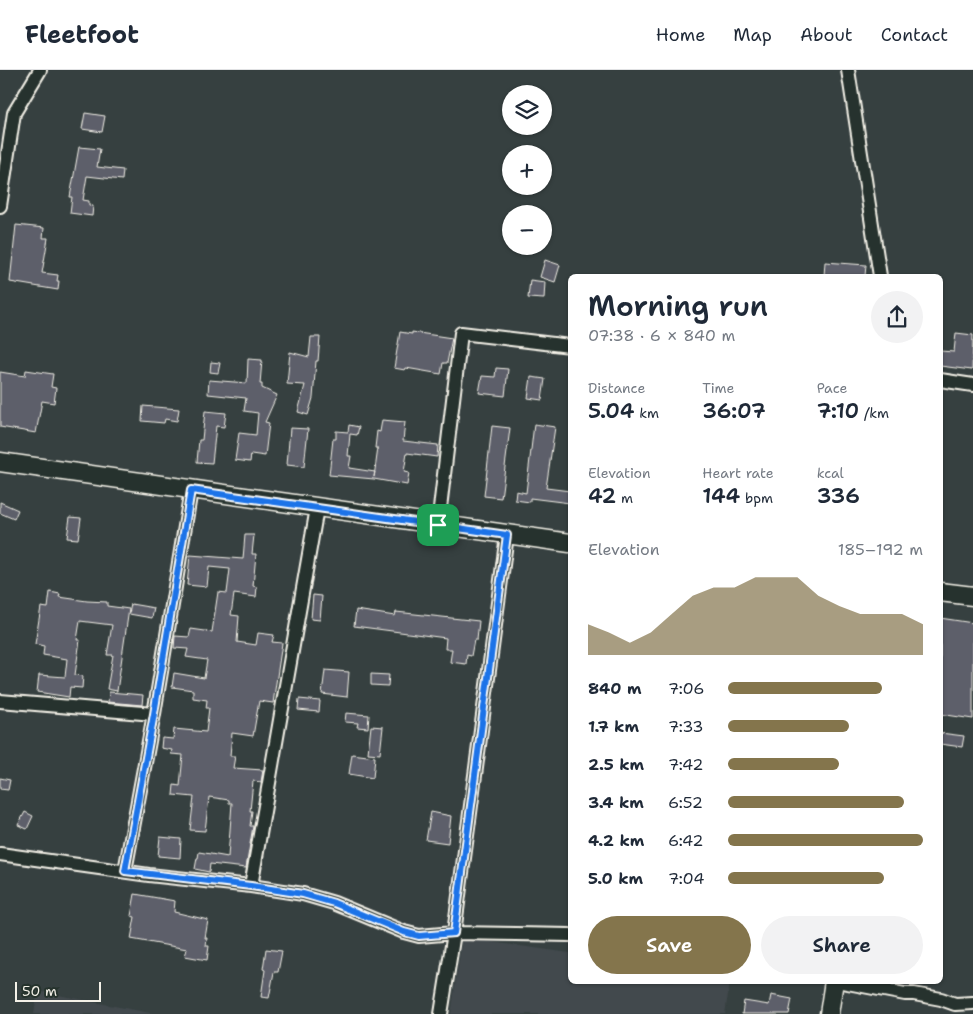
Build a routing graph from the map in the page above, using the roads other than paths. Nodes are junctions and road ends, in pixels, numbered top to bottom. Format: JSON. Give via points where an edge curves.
{"nodes":[{"id":1,"x":40,"y":70,"type":"edge"},
{"id":2,"x":848,"y":70,"type":"edge"},
{"id":3,"x":0,"y":206,"type":"edge"},
{"id":4,"x":880,"y":274,"type":"edge"},
{"id":5,"x":568,"y":346,"type":"edge"},
{"id":6,"x":943,"y":380,"type":"edge"},
{"id":7,"x":973,"y":385,"type":"edge"},
{"id":8,"x":0,"y":462,"type":"edge"},
{"id":9,"x":191,"y":490,"type":"junction"},
{"id":10,"x":317,"y":508,"type":"junction"},
{"id":11,"x":438,"y":525,"type":"junction"},
{"id":12,"x":507,"y":535,"type":"junction"},
{"id":13,"x":568,"y":543,"type":"edge"},
{"id":14,"x":943,"y":592,"type":"edge"},
{"id":15,"x":973,"y":596,"type":"edge"},
{"id":16,"x":0,"y":701,"type":"edge"},
{"id":17,"x":154,"y":714,"type":"junction"},
{"id":18,"x":0,"y":854,"type":"edge"},
{"id":19,"x":125,"y":871,"type":"junction"},
{"id":20,"x":251,"y":886,"type":"junction"},
{"id":21,"x":454,"y":933,"type":"junction"},
{"id":22,"x":568,"y":934,"type":"edge"},
{"id":23,"x":835,"y":984,"type":"edge"},
{"id":24,"x":858,"y":984,"type":"edge"},
{"id":25,"x":973,"y":1003,"type":"edge"},
{"id":26,"x":441,"y":1014,"type":"edge"},
{"id":27,"x":829,"y":1014,"type":"edge"}],
"edges":[{"from":1,"to":3,"type":"street","via":[[14,113]]},
{"from":2,"to":4,"type":"street"},
{"from":5,"to":11,"type":"street","via":[[461,333]]},
{"from":6,"to":7,"type":"street"},
{"from":8,"to":9,"type":"street"},
{"from":9,"to":10,"type":"street"},
{"from":9,"to":17,"type":"street"},
{"from":10,"to":11,"type":"street"},
{"from":10,"to":20,"type":"street"},
{"from":11,"to":12,"type":"street"},
{"from":12,"to":13,"type":"street"},
{"from":12,"to":21,"type":"street"},
{"from":14,"to":15,"type":"street"},
{"from":16,"to":17,"type":"street"},
{"from":17,"to":19,"type":"street"},
{"from":18,"to":19,"type":"street"},
{"from":19,"to":20,"type":"street"},
{"from":20,"to":21,"type":"street","via":[[303,894],[334,903],[419,936]]},
{"from":21,"to":22,"type":"street"},
{"from":21,"to":26,"type":"street"},
{"from":23,"to":27,"type":"street"},
{"from":24,"to":25,"type":"street","via":[[955,1004]]}]}
